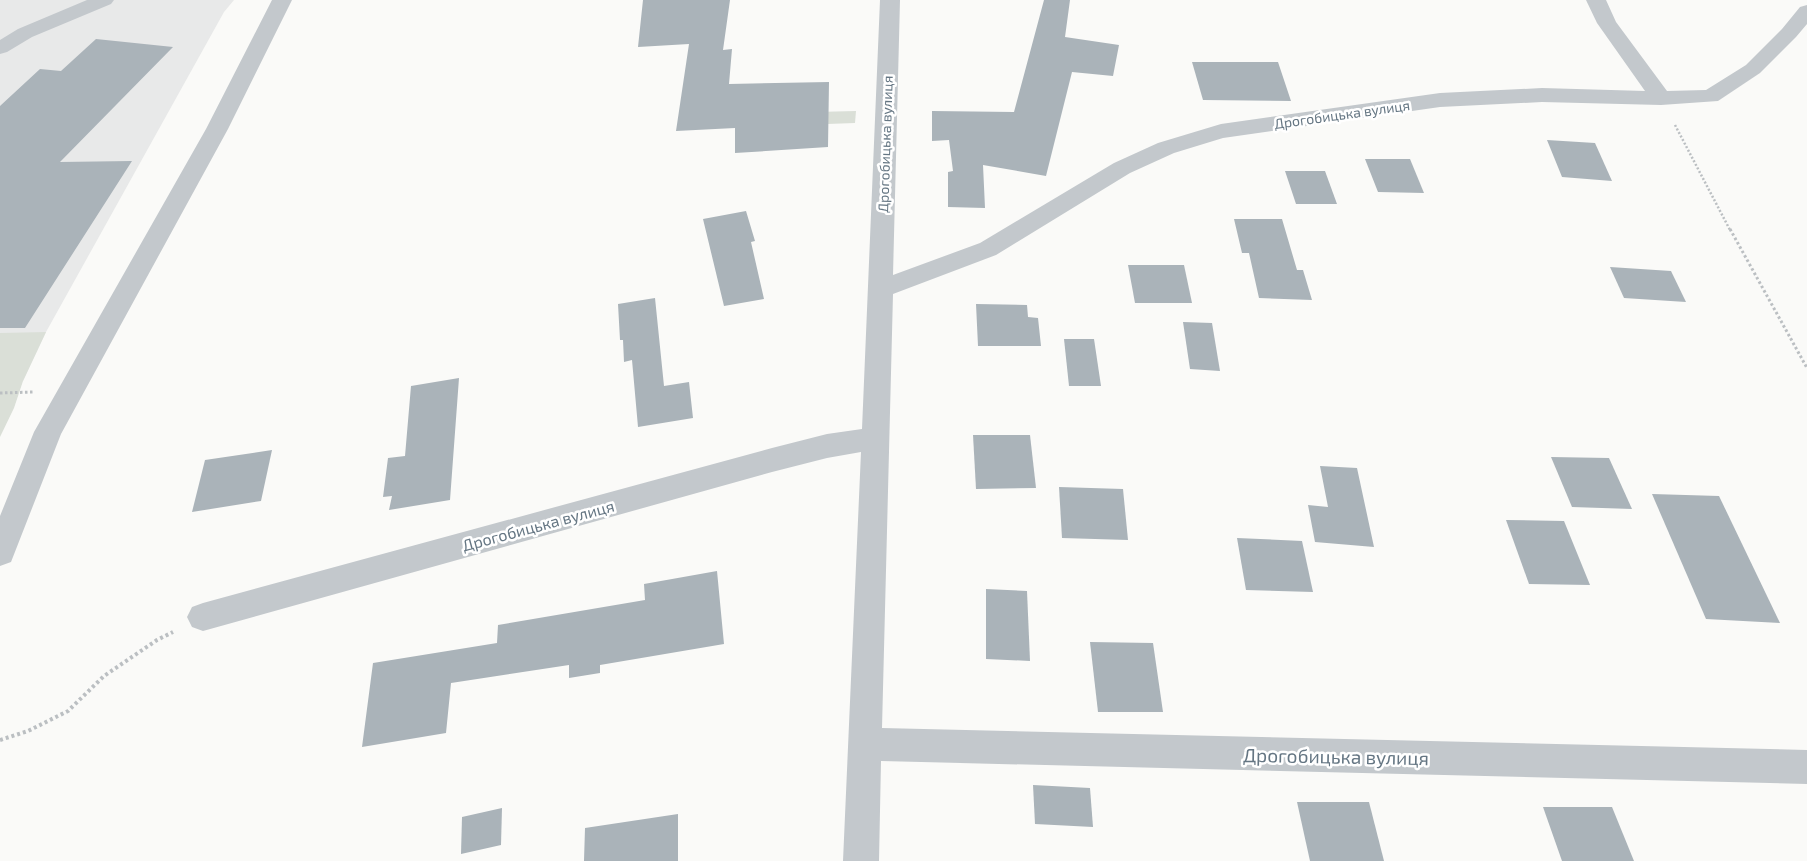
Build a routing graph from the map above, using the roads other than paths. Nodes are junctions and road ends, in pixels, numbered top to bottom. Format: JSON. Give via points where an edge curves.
{"nodes":[{"id":1,"x":104,"y":0,"type":"edge"},
{"id":2,"x":282,"y":0,"type":"edge"},
{"id":3,"x":890,"y":0,"type":"edge"},
{"id":4,"x":1596,"y":0,"type":"edge"},
{"id":5,"x":1807,"y":11,"type":"edge"},
{"id":6,"x":0,"y":48,"type":"edge"},
{"id":7,"x":1661,"y":98,"type":"junction"},
{"id":8,"x":880,"y":288,"type":"junction"},
{"id":9,"x":874,"y":439,"type":"junction"},
{"id":10,"x":0,"y":553,"type":"edge"},
{"id":11,"x":203,"y":617,"type":"road end"},
{"id":12,"x":864,"y":744,"type":"junction"},
{"id":13,"x":1807,"y":767,"type":"edge"},
{"id":14,"x":861,"y":861,"type":"edge"}],
"edges":[{"from":1,"to":6,"type":"street","via":[[25,33]]},
{"from":2,"to":10,"type":"street","via":[[217,129],[48,432]]},
{"from":3,"to":8,"type":"street","name":"Дрогобицька вулиця"},
{"from":4,"to":7,"type":"street","via":[[1607,23]]},
{"from":5,"to":7,"type":"street","name":"Дрогобицька вулиця","via":[[1753,69],[1711,96]]},
{"from":7,"to":8,"type":"street","name":"Дрогобицька вулиця","via":[[1542,96],[1440,100],[1220,131],[1166,148],[1122,168],[988,249]]},
{"from":8,"to":9,"type":"street","name":"Дрогобицька вулиця"},
{"from":9,"to":11,"type":"street","name":"Дрогобицька вулиця","via":[[827,446],[772,460]]},
{"from":9,"to":12,"type":"street","name":"Дрогобицька вулиця"},
{"from":12,"to":13,"type":"street","name":"Дрогобицька вулиця"},
{"from":12,"to":14,"type":"street","name":"Дрогобицька вулиця"}]}
